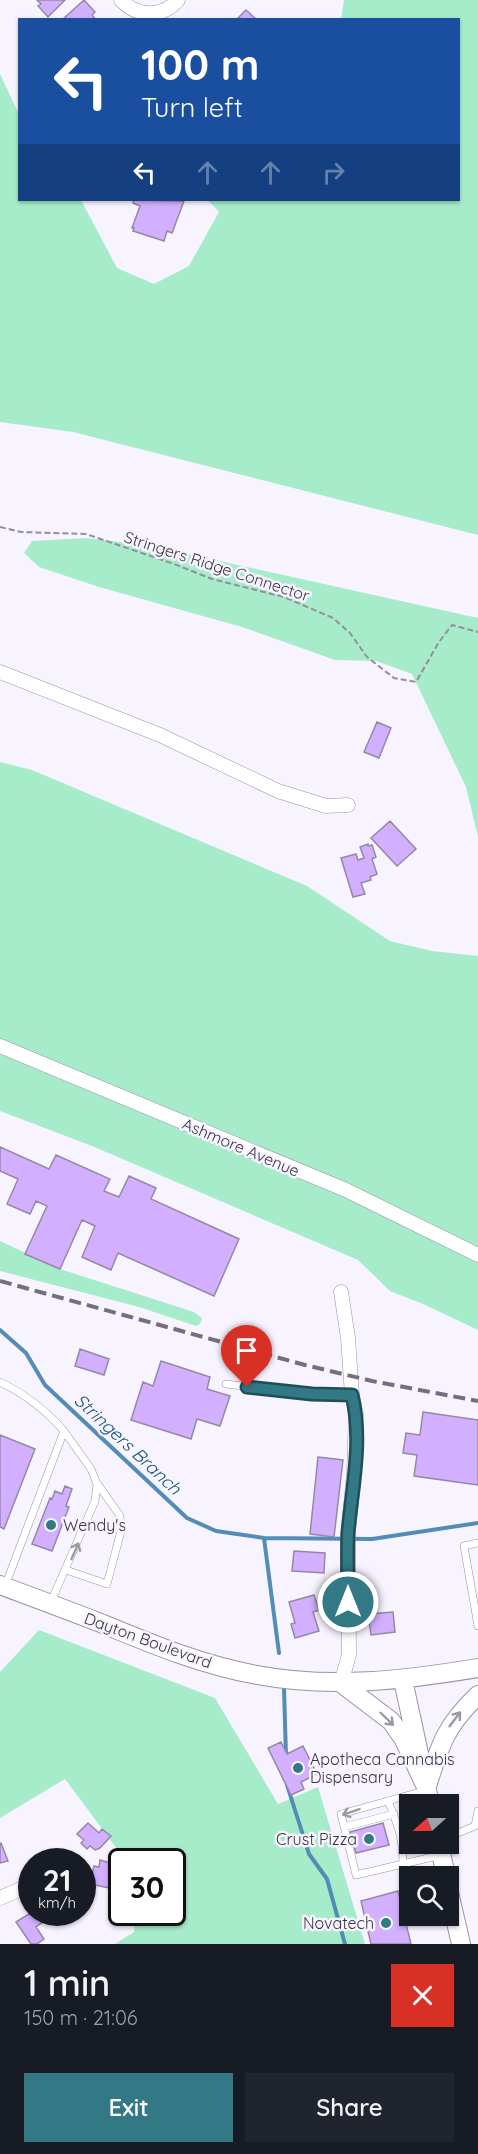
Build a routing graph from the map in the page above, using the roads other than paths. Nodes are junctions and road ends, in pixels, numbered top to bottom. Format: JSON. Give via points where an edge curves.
{"nodes":[{"id":1,"x":121,"y":0,"type":"edge"},
{"id":2,"x":178,"y":0,"type":"edge"},
{"id":3,"x":0,"y":672,"type":"edge"},
{"id":4,"x":348,"y":805,"type":"dead end"},
{"id":5,"x":0,"y":1046,"type":"edge"},
{"id":6,"x":478,"y":1255,"type":"edge"},
{"id":7,"x":341,"y":1292,"type":"dead end"},
{"id":8,"x":0,"y":1382,"type":"edge"},
{"id":9,"x":226,"y":1384,"type":"dead end"},
{"id":10,"x":352,"y":1395,"type":"junction"},
{"id":11,"x":63,"y":1431,"type":"junction"},
{"id":12,"x":96,"y":1482,"type":"junction"},
{"id":13,"x":478,"y":1543,"type":"edge"},
{"id":14,"x":66,"y":1570,"type":"junction"},
{"id":15,"x":3,"y":1586,"type":"edge"},
{"id":16,"x":50,"y":1604,"type":"junction"},
{"id":17,"x":478,"y":1626,"type":"edge"},
{"id":18,"x":478,"y":1668,"type":"edge"},
{"id":19,"x":403,"y":1680,"type":"junction"},
{"id":20,"x":341,"y":1683,"type":"junction"},
{"id":21,"x":478,"y":1695,"type":"edge"},
{"id":22,"x":428,"y":1794,"type":"edge"},
{"id":23,"x":399,"y":1799,"type":"edge"},
{"id":24,"x":388,"y":1801,"type":"junction"},
{"id":25,"x":478,"y":1811,"type":"edge"},
{"id":26,"x":394,"y":1814,"type":"junction"},
{"id":27,"x":344,"y":1827,"type":"junction"},
{"id":28,"x":459,"y":1833,"type":"edge"},
{"id":29,"x":428,"y":1854,"type":"edge"},
{"id":30,"x":403,"y":1864,"type":"junction"},
{"id":31,"x":18,"y":1890,"type":"edge"},
{"id":32,"x":0,"y":1898,"type":"edge"},
{"id":33,"x":457,"y":1926,"type":"edge"},
{"id":34,"x":461,"y":1944,"type":"edge"}],
"edges":[{"from":1,"to":2,"type":"street","via":[[134,10],[150,14],[164,11]]},
{"from":3,"to":4,"type":"street","via":[[160,735],[278,791],[326,806]]},
{"from":5,"to":6,"type":"street","name":"Ashmore Avenue","via":[[346,1190]]},
{"from":7,"to":10,"type":"street"},
{"from":8,"to":11,"type":"lane","via":[[23,1393]]},
{"from":9,"to":10,"type":"lane"},
{"from":10,"to":20,"type":"street","via":[[356,1414],[348,1534],[349,1655]]},
{"from":11,"to":12,"type":"lane"},
{"from":11,"to":15,"type":"lane"},
{"from":14,"to":12,"type":"lane","one_way":true,"via":[[95,1501]]},
{"from":12,"to":14,"type":"lane","via":[[120,1516],[121,1531],[107,1584]]},
{"from":13,"to":17,"type":"lane","via":[[464,1546]]},
{"from":14,"to":16,"type":"lane"},
{"from":15,"to":16,"type":"main road","name":"Dayton Boulevard"},
{"from":16,"to":20,"type":"main road","name":"Dayton Boulevard","via":[[208,1663],[257,1675]]},
{"from":18,"to":19,"type":"main road","name":"Dayton Boulevard"},
{"from":19,"to":20,"type":"main road","name":"Dayton Boulevard"},
{"from":19,"to":22,"type":"main road"},
{"from":20,"to":22,"type":"main road","one_way":true,"via":[[391,1721],[403,1738]]},
{"from":22,"to":21,"type":"main road","one_way":true,"via":[[444,1734]]},
{"from":23,"to":24,"type":"lane"},
{"from":24,"to":26,"type":"lane"},
{"from":24,"to":27,"type":"lane","one_way":true,"via":[[341,1814]]},
{"from":25,"to":28,"type":"lane","via":[[476,1826]]},
{"from":26,"to":27,"type":"lane"},
{"from":26,"to":30,"type":"lane","via":[[403,1843]]},
{"from":27,"to":30,"type":"lane","via":[[356,1875]]},
{"from":29,"to":30,"type":"lane"},
{"from":31,"to":32,"type":"street"},
{"from":33,"to":34,"type":"main road"}]}
